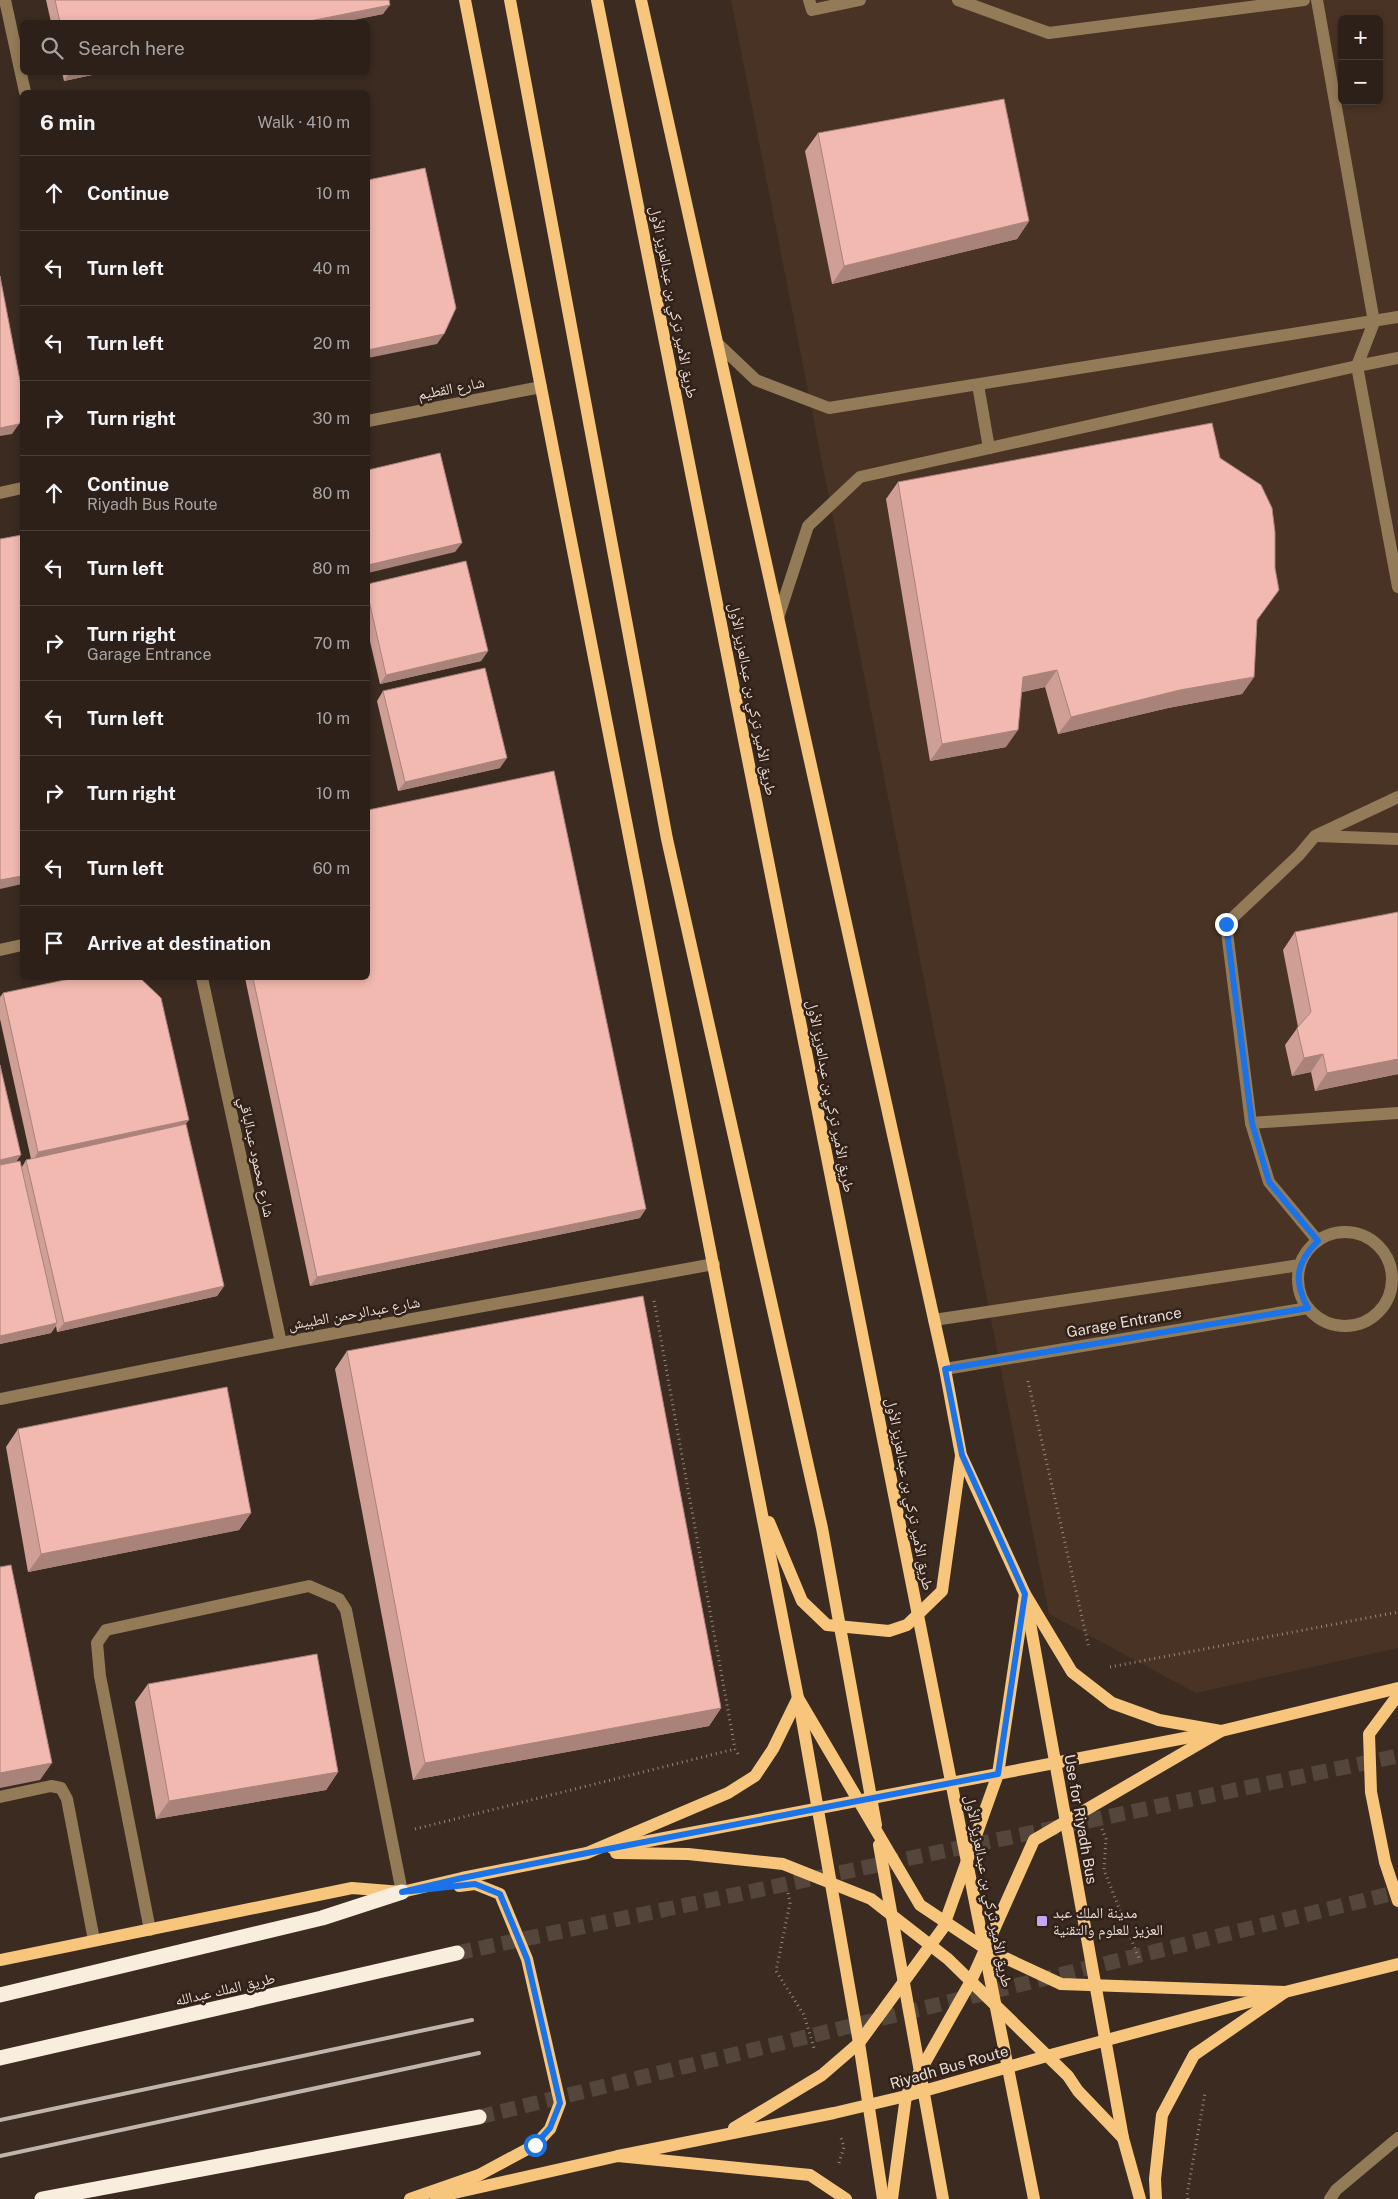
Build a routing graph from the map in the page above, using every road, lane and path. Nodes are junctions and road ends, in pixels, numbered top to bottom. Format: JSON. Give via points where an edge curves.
{"nodes":[{"id":1,"x":5,"y":0,"type":"edge"},
{"id":2,"x":465,"y":0,"type":"edge"},
{"id":3,"x":510,"y":0,"type":"edge"},
{"id":4,"x":597,"y":0,"type":"edge"},
{"id":5,"x":641,"y":0,"type":"edge"},
{"id":6,"x":809,"y":0,"type":"edge"},
{"id":7,"x":860,"y":0,"type":"edge"},
{"id":8,"x":958,"y":0,"type":"edge"},
{"id":9,"x":1304,"y":0,"type":"edge"},
{"id":10,"x":1317,"y":0,"type":"edge"},
{"id":11,"x":20,"y":69,"type":"edge"},
{"id":12,"x":21,"y":75,"type":"edge"},
{"id":13,"x":25,"y":90,"type":"edge"},
{"id":14,"x":1398,"y":317,"type":"edge"},
{"id":15,"x":1374,"y":322,"type":"junction"},
{"id":16,"x":717,"y":343,"type":"junction"},
{"id":17,"x":1398,"y":358,"type":"edge"},
{"id":18,"x":1358,"y":366,"type":"junction"},
{"id":19,"x":978,"y":385,"type":"junction"},
{"id":20,"x":541,"y":387,"type":"junction"},
{"id":21,"x":370,"y":421,"type":"edge"},
{"id":22,"x":988,"y":448,"type":"junction"},
{"id":23,"x":20,"y":488,"type":"edge"},
{"id":24,"x":0,"y":493,"type":"edge"},
{"id":25,"x":1398,"y":587,"type":"edge"},
{"id":26,"x":778,"y":618,"type":"junction"},
{"id":27,"x":1398,"y":797,"type":"edge"},
{"id":28,"x":1315,"y":836,"type":"junction"},
{"id":29,"x":1398,"y":839,"type":"edge"},
{"id":30,"x":20,"y":945,"type":"edge"},
{"id":31,"x":0,"y":950,"type":"edge"},
{"id":32,"x":202,"y":980,"type":"edge"},
{"id":33,"x":1398,"y":1112,"type":"edge"},
{"id":34,"x":1252,"y":1123,"type":"junction"},
{"id":35,"x":1318,"y":1241,"type":"junction"},
{"id":36,"x":714,"y":1264,"type":"junction"},
{"id":37,"x":1300,"y":1265,"type":"junction"},
{"id":38,"x":649,"y":1276,"type":"junction"},
{"id":39,"x":1394,"y":1291,"type":"edge"},
{"id":40,"x":1308,"y":1308,"type":"junction"},
{"id":41,"x":934,"y":1320,"type":"junction"},
{"id":42,"x":281,"y":1343,"type":"junction"},
{"id":43,"x":1023,"y":1356,"type":"junction"},
{"id":44,"x":945,"y":1369,"type":"junction"},
{"id":45,"x":0,"y":1399,"type":"edge"},
{"id":46,"x":962,"y":1455,"type":"junction"},
{"id":47,"x":758,"y":1494,"type":"junction"},
{"id":48,"x":1025,"y":1594,"type":"junction"},
{"id":49,"x":1398,"y":1612,"type":"edge"},
{"id":50,"x":1090,"y":1651,"type":"dead end"},
{"id":51,"x":1104,"y":1668,"type":"dead end"},
{"id":52,"x":1398,"y":1688,"type":"edge"},
{"id":53,"x":1398,"y":1695,"type":"edge"},
{"id":54,"x":798,"y":1698,"type":"junction"},
{"id":55,"x":1221,"y":1732,"type":"junction"},
{"id":56,"x":1055,"y":1763,"type":"junction"},
{"id":57,"x":998,"y":1774,"type":"junction"},
{"id":58,"x":0,"y":1797,"type":"edge"},
{"id":59,"x":858,"y":1802,"type":"junction"},
{"id":60,"x":818,"y":1810,"type":"junction"},
{"id":61,"x":1066,"y":1822,"type":"junction"},
{"id":62,"x":391,"y":1836,"type":"junction"},
{"id":63,"x":1106,"y":1839,"type":"dead end"},
{"id":64,"x":587,"y":1853,"type":"junction"},
{"id":65,"x":830,"y":1883,"type":"junction"},
{"id":66,"x":402,"y":1892,"type":"junction"},
{"id":67,"x":1398,"y":1901,"type":"edge"},
{"id":68,"x":790,"y":1902,"type":"dead end"},
{"id":69,"x":946,"y":1922,"type":"junction"},
{"id":70,"x":150,"y":1930,"type":"junction"},
{"id":71,"x":94,"y":1940,"type":"junction"},
{"id":72,"x":932,"y":1945,"type":"junction"},
{"id":73,"x":986,"y":1948,"type":"junction"},
{"id":74,"x":458,"y":1953,"type":"tunnel mouth"},
{"id":75,"x":1140,"y":1959,"type":"dead end"},
{"id":76,"x":0,"y":1960,"type":"edge"},
{"id":77,"x":1398,"y":1964,"type":"edge"},
{"id":78,"x":971,"y":1981,"type":"junction"},
{"id":79,"x":1095,"y":1986,"type":"junction"},
{"id":80,"x":1285,"y":1992,"type":"junction"},
{"id":81,"x":0,"y":1996,"type":"edge"},
{"id":82,"x":804,"y":2014,"type":"dead end"},
{"id":83,"x":1105,"y":2041,"type":"junction"},
{"id":84,"x":859,"y":2044,"type":"junction"},
{"id":85,"x":1047,"y":2056,"type":"junction"},
{"id":86,"x":0,"y":2058,"type":"edge"},
{"id":87,"x":1207,"y":2084,"type":"dead end"},
{"id":88,"x":906,"y":2096,"type":"junction"},
{"id":89,"x":869,"y":2105,"type":"junction"},
{"id":90,"x":479,"y":2117,"type":"tunnel mouth"},
{"id":91,"x":727,"y":2133,"type":"junction"},
{"id":92,"x":1123,"y":2138,"type":"junction"},
{"id":93,"x":1398,"y":2138,"type":"edge"},
{"id":94,"x":618,"y":2156,"type":"junction"},
{"id":95,"x":42,"y":2199,"type":"edge"},
{"id":96,"x":410,"y":2199,"type":"edge"},
{"id":97,"x":429,"y":2199,"type":"edge"},
{"id":98,"x":846,"y":2199,"type":"edge"},
{"id":99,"x":884,"y":2199,"type":"edge"},
{"id":100,"x":892,"y":2199,"type":"edge"},
{"id":101,"x":943,"y":2199,"type":"edge"},
{"id":102,"x":1034,"y":2199,"type":"edge"},
{"id":103,"x":1140,"y":2199,"type":"edge"},
{"id":104,"x":1156,"y":2199,"type":"edge"},
{"id":105,"x":1188,"y":2199,"type":"edge"},
{"id":106,"x":1330,"y":2199,"type":"edge"}],
"edges":[{"from":1,"to":11,"type":"street"},
{"from":2,"to":20,"type":"main road"},
{"from":3,"to":101,"type":"main road","via":[[667,839],[822,1528]]},
{"from":4,"to":102,"type":"main road","name":"طريق الأمير تركي بن عبدالعزيز الأول"},
{"from":5,"to":16,"type":"main road"},
{"from":6,"to":7,"type":"street","via":[[812,10]]},
{"from":8,"to":9,"type":"street","via":[[1049,33]]},
{"from":10,"to":15,"type":"street"},
{"from":12,"to":13,"type":"street"},
{"from":14,"to":15,"type":"street"},
{"from":15,"to":18,"type":"street"},
{"from":15,"to":19,"type":"street"},
{"from":16,"to":19,"type":"street","via":[[756,380],[829,408]]},
{"from":16,"to":26,"type":"main road"},
{"from":17,"to":18,"type":"street"},
{"from":18,"to":22,"type":"street"},
{"from":18,"to":25,"type":"street"},
{"from":19,"to":22,"type":"street"},
{"from":20,"to":21,"type":"street","name":"شارع القطيم"},
{"from":20,"to":36,"type":"main road"},
{"from":22,"to":26,"type":"street","via":[[860,477],[808,526]]},
{"from":23,"to":24,"type":"street"},
{"from":26,"to":41,"type":"main road"},
{"from":27,"to":28,"type":"street"},
{"from":28,"to":29,"type":"street"},
{"from":28,"to":34,"type":"street","via":[[1226,924]]},
{"from":30,"to":31,"type":"street"},
{"from":32,"to":42,"type":"street","name":"شارع محمود عبدالباقي"},
{"from":33,"to":34,"type":"street"},
{"from":34,"to":35,"type":"street","via":[[1269,1182]]},
{"from":35,"to":37,"type":"street","via":[[1307,1251]]},
{"from":35,"to":39,"type":"street","via":[[1331,1234],[1346,1232],[1361,1234],[1375,1242],[1392,1268]]},
{"from":36,"to":38,"type":"street","name":"شارع عبدالرحمن الطبيش"},
{"from":36,"to":47,"type":"main road"},
{"from":37,"to":40,"type":"street","via":[[1298,1280]]},
{"from":37,"to":41,"type":"street"},
{"from":38,"to":42,"type":"street","name":"شارع عبدالرحمن الطبيش"},
{"from":38,"to":62,"type":"path","via":[[735,1749]]},
{"from":39,"to":40,"type":"street","via":[[1379,1312],[1366,1322],[1350,1326],[1320,1318]]},
{"from":40,"to":43,"type":"street","name":"Garage Entrance"},
{"from":41,"to":44,"type":"main road"},
{"from":42,"to":45,"type":"street","name":"شارع عبدالرحمن الطبيش"},
{"from":43,"to":44,"type":"street","name":"Garage Entrance"},
{"from":43,"to":50,"type":"path"},
{"from":44,"to":46,"type":"main road"},
{"from":46,"to":47,"type":"main road","via":[[942,1591],[907,1624],[889,1631],[827,1625],[802,1601]]},
{"from":46,"to":48,"type":"main road"},
{"from":47,"to":54,"type":"main road"},
{"from":48,"to":55,"type":"main road","via":[[1072,1672],[1112,1703],[1159,1720]]},
{"from":48,"to":56,"type":"main road","name":"Use for Riyadh Bus"},
{"from":48,"to":57,"type":"main road"},
{"from":49,"to":51,"type":"path"},
{"from":52,"to":55,"type":"main road"},
{"from":53,"to":67,"type":"main road","via":[[1369,1734],[1370,1792],[1385,1862]]},
{"from":54,"to":59,"type":"main road"},
{"from":54,"to":60,"type":"main road"},
{"from":54,"to":64,"type":"main road","via":[[773,1749],[755,1776],[728,1793]]},
{"from":55,"to":56,"type":"main road"},
{"from":55,"to":61,"type":"main road"},
{"from":56,"to":57,"type":"main road"},
{"from":56,"to":61,"type":"main road","name":"Use for Riyadh Bus"},
{"from":57,"to":59,"type":"main road"},
{"from":57,"to":69,"type":"main road"},
{"from":58,"to":71,"type":"street","via":[[51,1786],[61,1788],[67,1799]]},
{"from":59,"to":60,"type":"main road"},
{"from":59,"to":69,"type":"main road","via":[[920,1905]]},
{"from":60,"to":64,"type":"main road"},
{"from":60,"to":65,"type":"main road"},
{"from":61,"to":73,"type":"main road","via":[[1034,1840]]},
{"from":61,"to":79,"type":"main road","name":"Use for Riyadh Bus"},
{"from":62,"to":66,"type":"street"},
{"from":62,"to":70,"type":"street","via":[[346,1610],[339,1599],[310,1586],[106,1630],[97,1643],[100,1676]]},
{"from":63,"to":75,"type":"path","via":[[1104,1870]]},
{"from":64,"to":65,"type":"main road","via":[[688,1854],[783,1864]]},
{"from":64,"to":66,"type":"main road"},
{"from":65,"to":72,"type":"main road","via":[[871,1899]]},
{"from":65,"to":84,"type":"main road"},
{"from":66,"to":70,"type":"main road","via":[[352,1888]]},
{"from":66,"to":81,"type":"highway","via":[[322,1918]]},
{"from":66,"to":96,"type":"main road","via":[[475,1884],[500,1894],[527,1959],[560,2103],[550,2128],[535,2145],[479,2175]]},
{"from":68,"to":82,"type":"path","via":[[776,1971]]},
{"from":69,"to":72,"type":"main road"},
{"from":69,"to":73,"type":"main road"},
{"from":70,"to":71,"type":"main road"},
{"from":71,"to":76,"type":"main road"},
{"from":72,"to":78,"type":"main road"},
{"from":72,"to":84,"type":"main road"},
{"from":73,"to":78,"type":"main road"},
{"from":73,"to":79,"type":"main road","via":[[1061,1984]]},
{"from":74,"to":86,"type":"highway","name":"طريق الملك عبدالله"},
{"from":77,"to":80,"type":"main road"},
{"from":78,"to":85,"type":"main road"},
{"from":78,"to":88,"type":"main road"},
{"from":79,"to":80,"type":"main road"},
{"from":79,"to":83,"type":"main road","name":"Use for Riyadh Bus"},
{"from":80,"to":83,"type":"main road","name":"Riyadh Bus Route"},
{"from":80,"to":104,"type":"main road","via":[[1194,2055],[1162,2115],[1154,2179]]},
{"from":83,"to":85,"type":"main road","name":"Riyadh Bus Route"},
{"from":83,"to":92,"type":"main road","name":"Use for Riyadh Bus"},
{"from":84,"to":89,"type":"main road"},
{"from":84,"to":91,"type":"main road","via":[[822,2075]]},
{"from":85,"to":88,"type":"main road","name":"Riyadh Bus Route"},
{"from":85,"to":92,"type":"main road"},
{"from":87,"to":105,"type":"path"},
{"from":88,"to":89,"type":"main road","name":"Riyadh Bus Route"},
{"from":88,"to":100,"type":"main road"},
{"from":89,"to":91,"type":"main road","name":"Riyadh Bus Route"},
{"from":89,"to":99,"type":"main road"},
{"from":90,"to":95,"type":"highway"},
{"from":91,"to":94,"type":"main road","name":"Riyadh Bus Route"},
{"from":92,"to":103,"type":"main road","name":"Use for Riyadh Bus"},
{"from":93,"to":106,"type":"street","via":[[1336,2190]]},
{"from":94,"to":97,"type":"main road","name":"Riyadh Bus Route"},
{"from":94,"to":98,"type":"main road","via":[[810,2175]]}]}
